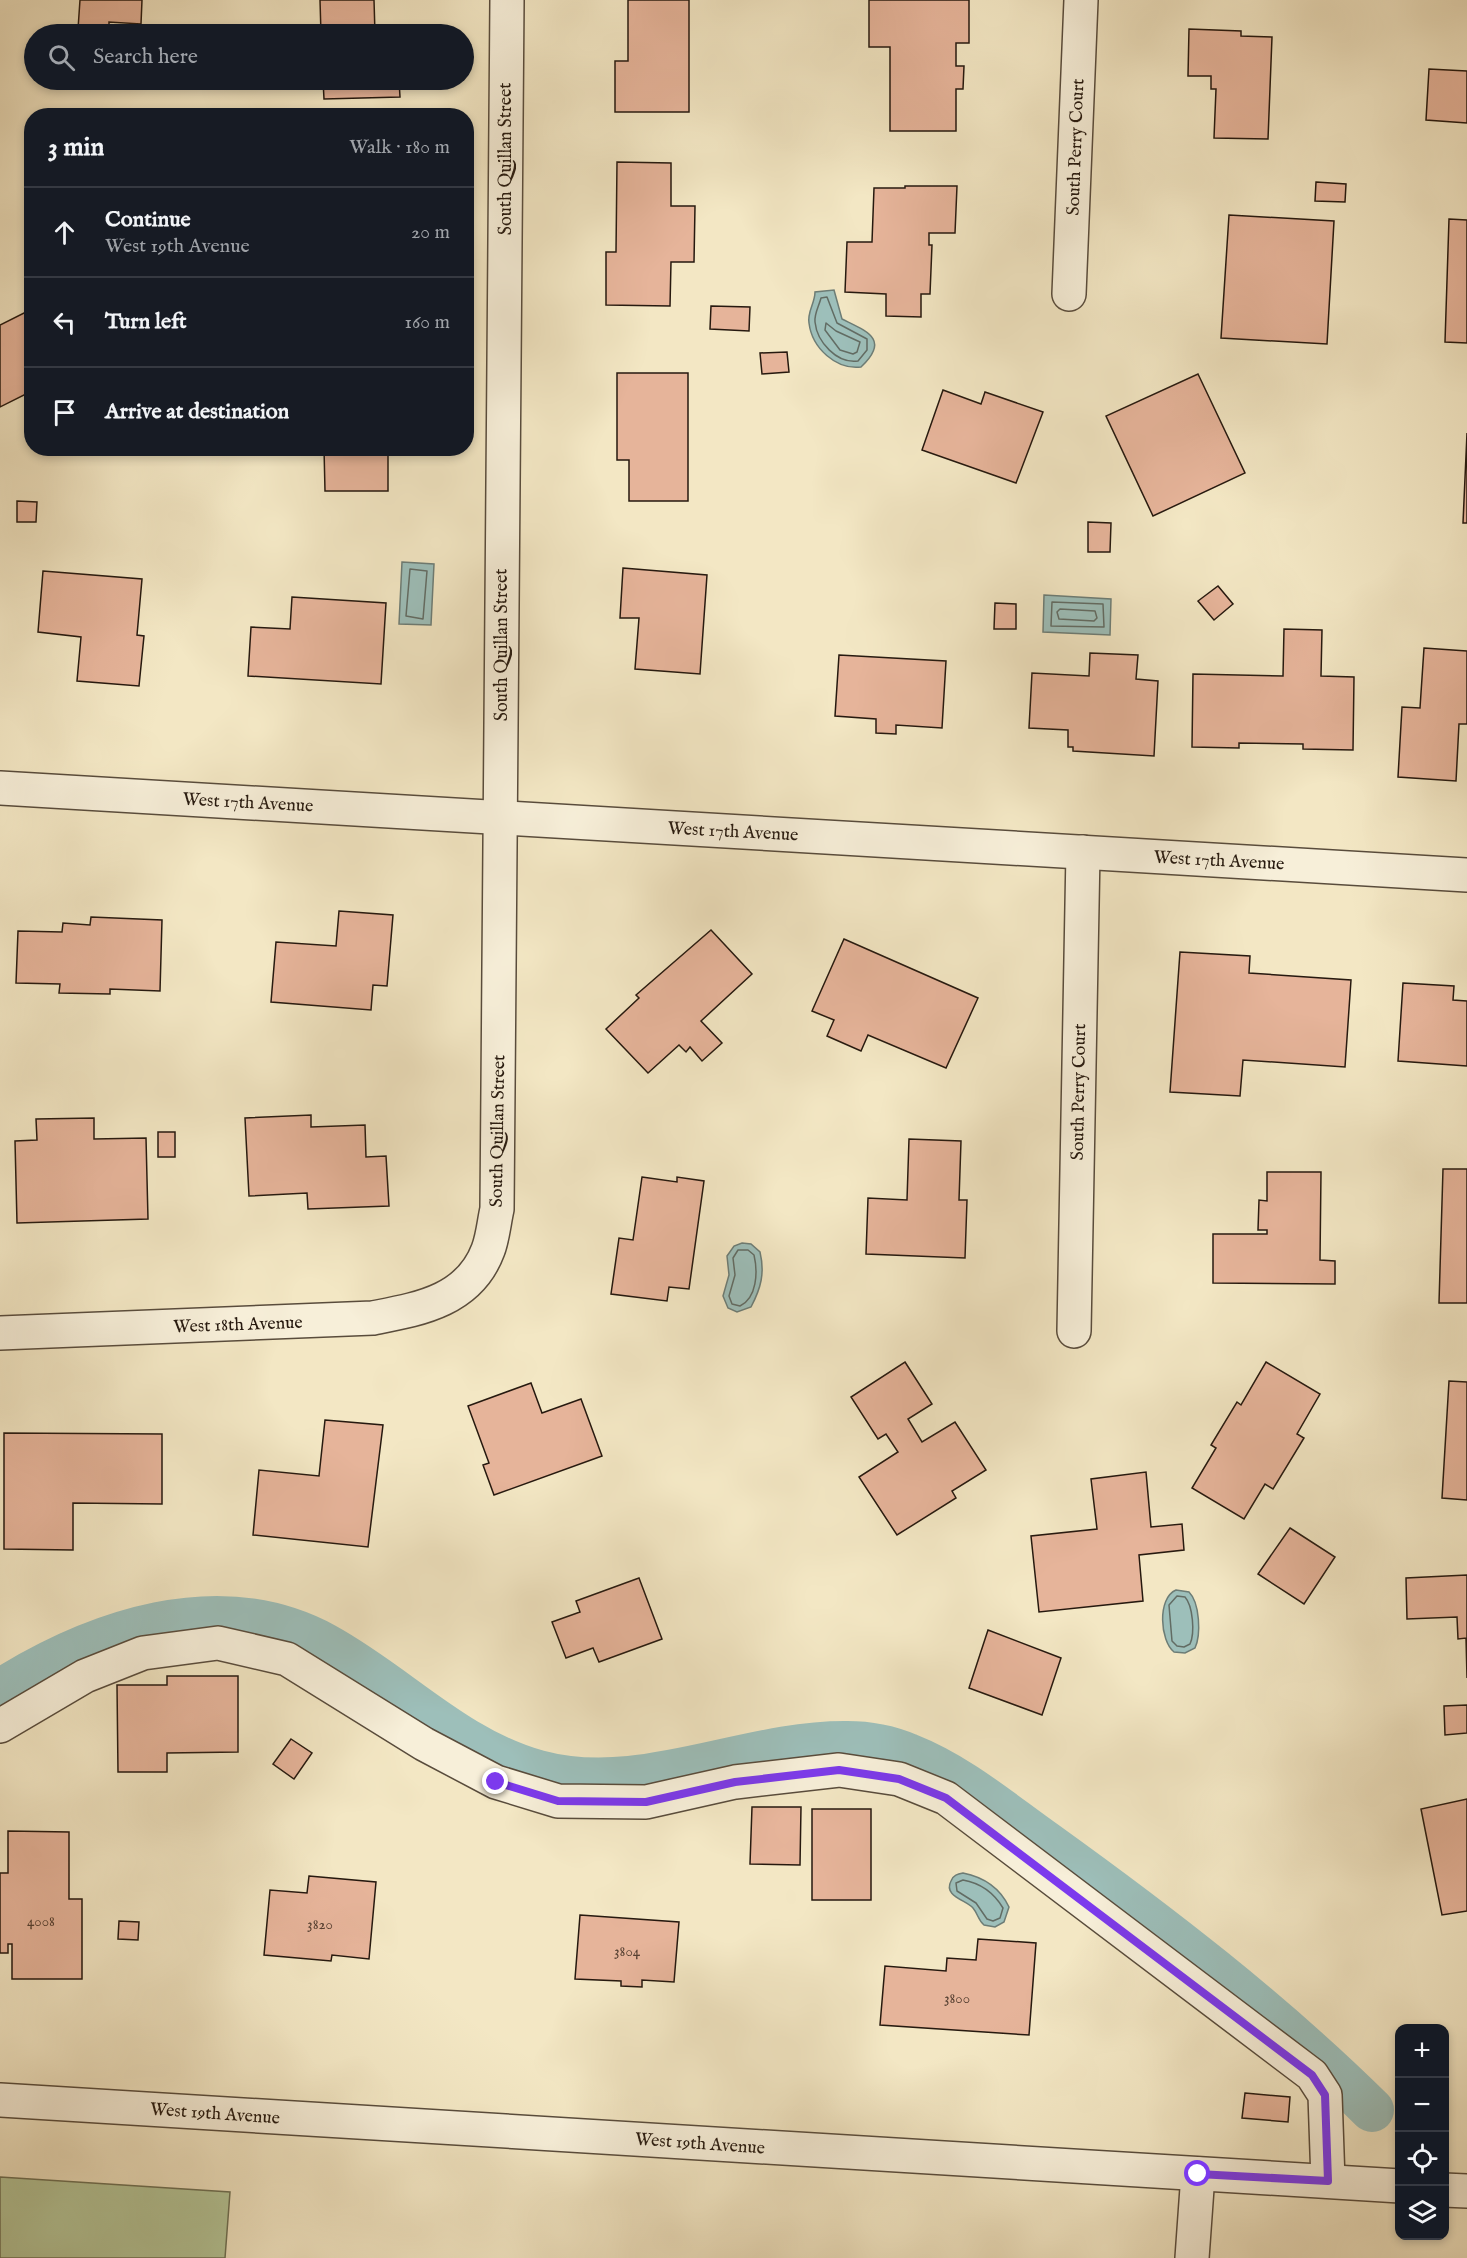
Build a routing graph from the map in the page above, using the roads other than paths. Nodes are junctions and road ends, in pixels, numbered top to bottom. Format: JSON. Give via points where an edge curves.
{"nodes":[{"id":1,"x":507,"y":0,"type":"edge"},
{"id":2,"x":1081,"y":0,"type":"edge"},
{"id":3,"x":1069,"y":294,"type":"dead end"},
{"id":4,"x":0,"y":788,"type":"edge"},
{"id":5,"x":500,"y":817,"type":"junction"},
{"id":6,"x":1083,"y":852,"type":"junction"},
{"id":7,"x":1467,"y":875,"type":"edge"},
{"id":8,"x":468,"y":1284,"type":"joint"},
{"id":9,"x":1074,"y":1331,"type":"dead end"},
{"id":10,"x":0,"y":1333,"type":"edge"},
{"id":11,"x":0,"y":1726,"type":"edge"},
{"id":12,"x":0,"y":2100,"type":"edge"},
{"id":13,"x":1198,"y":2174,"type":"junction"},
{"id":14,"x":1328,"y":2181,"type":"junction"},
{"id":15,"x":1395,"y":2186,"type":"edge"},
{"id":16,"x":1449,"y":2190,"type":"edge"},
{"id":17,"x":1467,"y":2191,"type":"edge"},
{"id":18,"x":1192,"y":2258,"type":"edge"}],
"edges":[{"from":1,"to":5,"type":"street","name":"South Quillan Street"},
{"from":2,"to":3,"type":"street","name":"South Perry Court"},
{"from":4,"to":5,"type":"street","name":"West 17th Avenue"},
{"from":5,"to":6,"type":"street","name":"West 17th Avenue"},
{"from":5,"to":8,"type":"street","name":"South Quillan Street","via":[[497,1209],[488,1251]]},
{"from":6,"to":7,"type":"street","name":"West 17th Avenue"},
{"from":6,"to":9,"type":"street","name":"South Perry Court"},
{"from":8,"to":10,"type":"street","name":"West 18th Avenue","via":[[425,1308],[373,1318]]},
{"from":11,"to":14,"type":"street","via":[[85,1676],[133,1657],[218,1643],[286,1659],[424,1744],[486,1777],[558,1801],[646,1802],[735,1782],[839,1770],[899,1779],[946,1798],[1312,2075],[1325,2095]]},
{"from":12,"to":13,"type":"street","name":"West 19th Avenue"},
{"from":13,"to":14,"type":"street","name":"West 19th Avenue"},
{"from":13,"to":18,"type":"street"},
{"from":14,"to":15,"type":"street","name":"West 19th Avenue"},
{"from":16,"to":17,"type":"street"}]}
